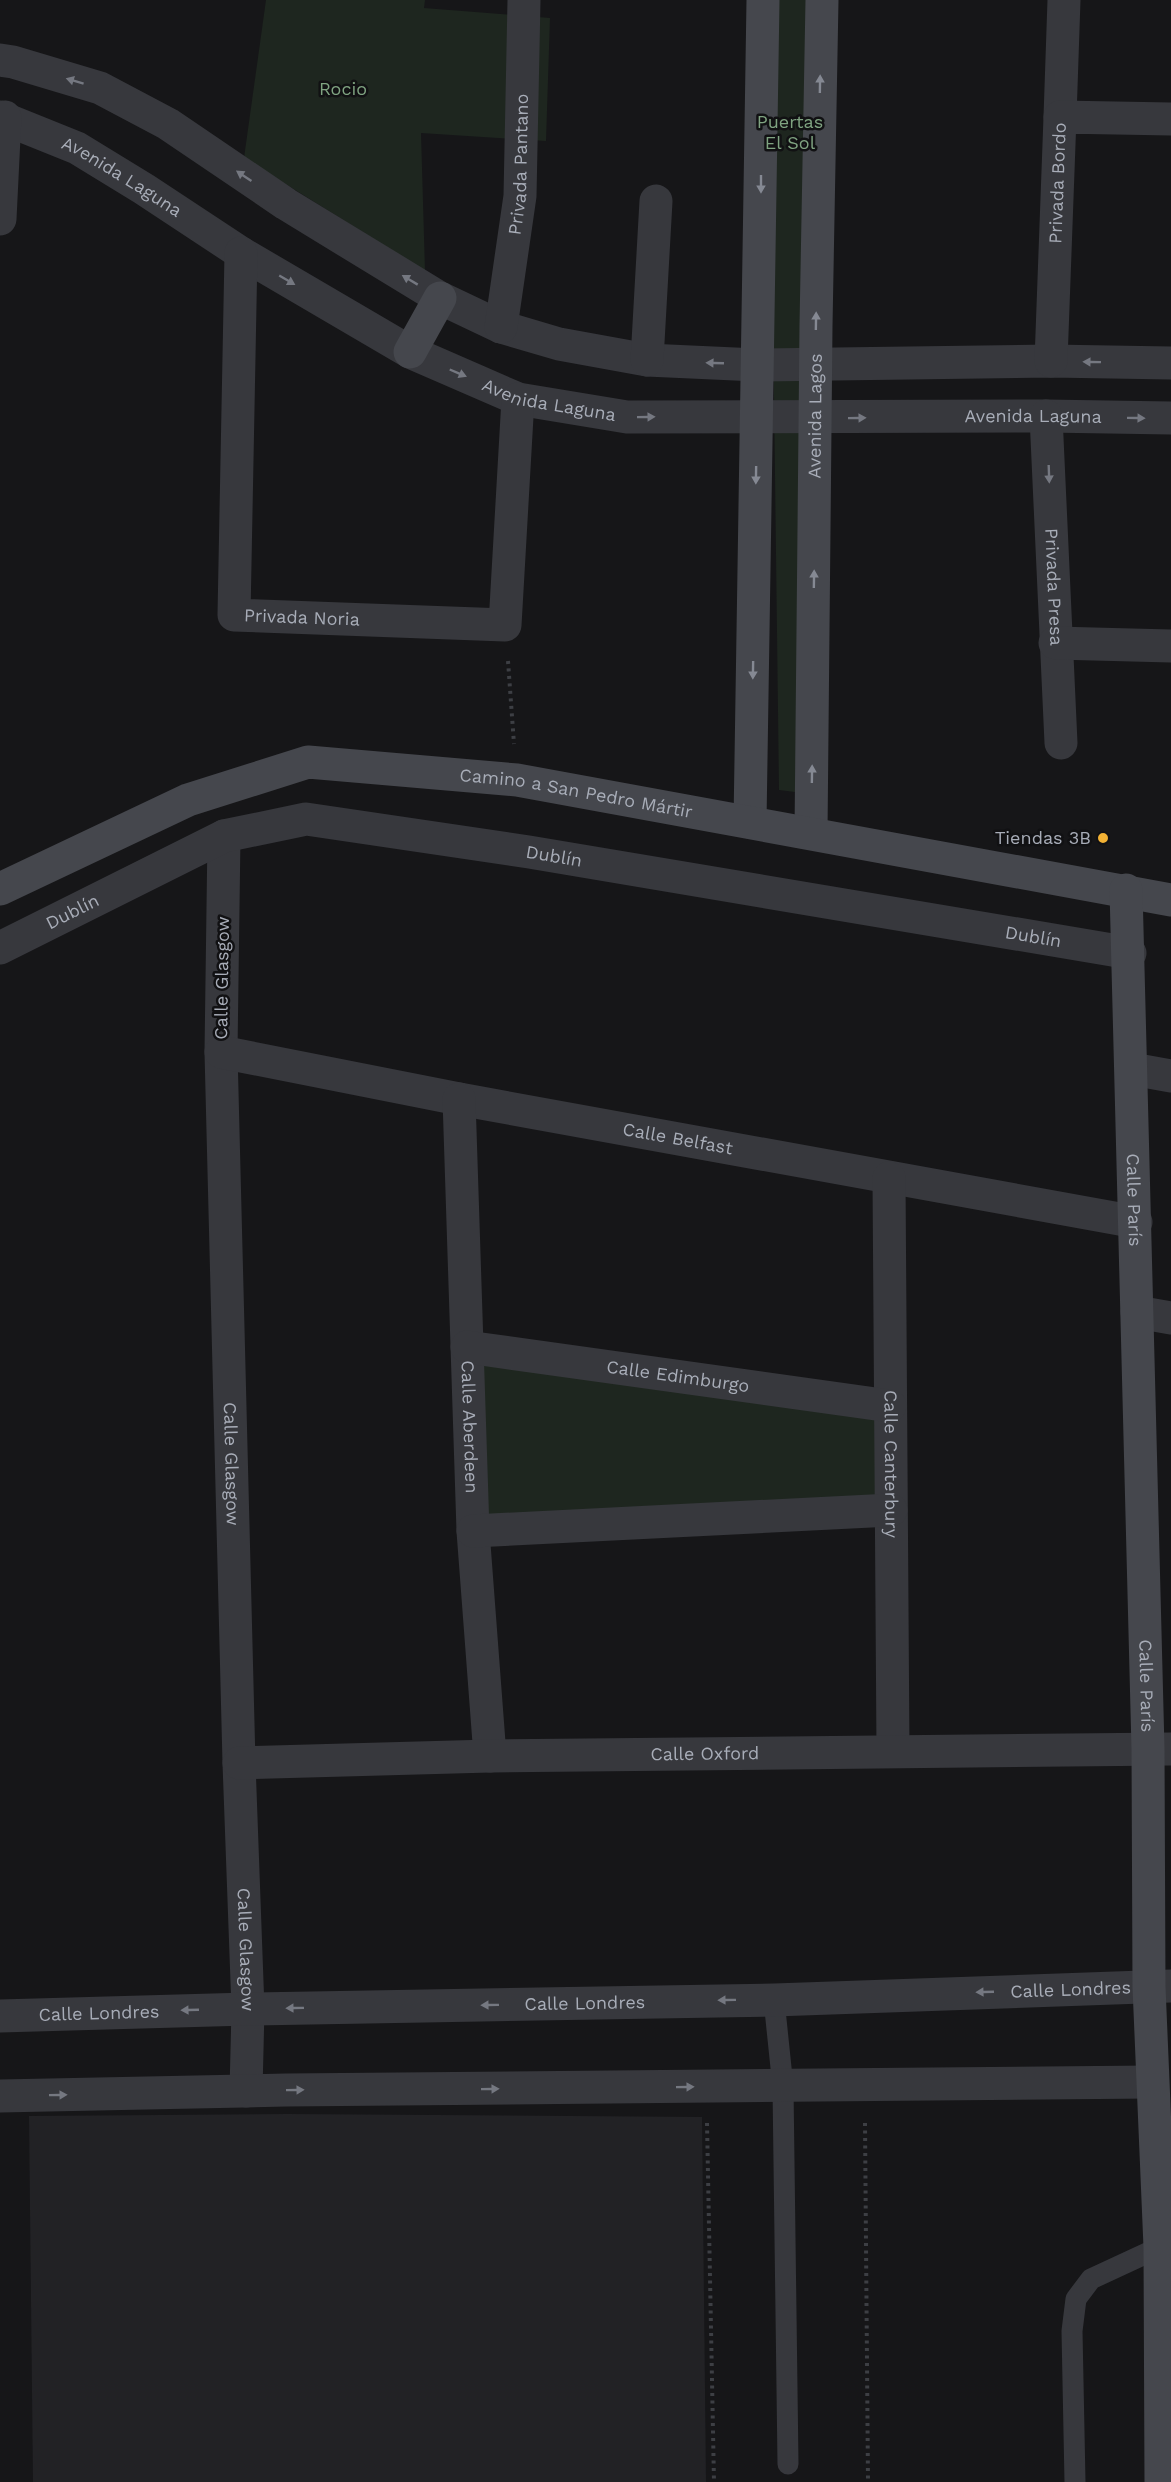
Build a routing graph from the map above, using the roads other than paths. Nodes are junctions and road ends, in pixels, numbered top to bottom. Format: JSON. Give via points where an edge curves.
{"nodes":[{"id":1,"x":524,"y":0,"type":"edge"},
{"id":2,"x":764,"y":0,"type":"edge"},
{"id":3,"x":822,"y":0,"type":"edge"},
{"id":4,"x":1064,"y":0,"type":"edge"},
{"id":5,"x":0,"y":60,"type":"edge"},
{"id":6,"x":2,"y":117,"type":"edge"},
{"id":7,"x":1060,"y":117,"type":"junction"},
{"id":8,"x":1171,"y":119,"type":"edge"},
{"id":9,"x":657,"y":201,"type":"dead end"},
{"id":10,"x":0,"y":219,"type":"edge"},
{"id":11,"x":241,"y":253,"type":"junction"},
{"id":12,"x":440,"y":298,"type":"junction"},
{"id":13,"x":501,"y":327,"type":"junction"},
{"id":14,"x":410,"y":352,"type":"junction"},
{"id":15,"x":646,"y":360,"type":"junction"},
{"id":16,"x":1051,"y":361,"type":"junction"},
{"id":17,"x":1171,"y":363,"type":"edge"},
{"id":18,"x":757,"y":365,"type":"junction"},
{"id":19,"x":815,"y":365,"type":"junction"},
{"id":20,"x":518,"y":399,"type":"junction"},
{"id":21,"x":756,"y":416,"type":"junction"},
{"id":22,"x":1046,"y":416,"type":"junction"},
{"id":23,"x":816,"y":418,"type":"junction"},
{"id":24,"x":1171,"y":418,"type":"edge"},
{"id":25,"x":1055,"y":643,"type":"junction"},
{"id":26,"x":1171,"y":646,"type":"edge"},
{"id":27,"x":1061,"y":743,"type":"dead end"},
{"id":28,"x":750,"y":822,"type":"junction"},
{"id":29,"x":811,"y":833,"type":"junction"},
{"id":30,"x":224,"y":836,"type":"junction"},
{"id":31,"x":0,"y":889,"type":"edge"},
{"id":32,"x":1126,"y":890,"type":"junction"},
{"id":33,"x":1171,"y":900,"type":"edge"},
{"id":34,"x":0,"y":948,"type":"edge"},
{"id":35,"x":1130,"y":953,"type":"junction"},
{"id":36,"x":221,"y":1052,"type":"junction"},
{"id":37,"x":1132,"y":1069,"type":"junction"},
{"id":38,"x":1171,"y":1076,"type":"edge"},
{"id":39,"x":459,"y":1099,"type":"junction"},
{"id":40,"x":889,"y":1178,"type":"junction"},
{"id":41,"x":1136,"y":1222,"type":"junction"},
{"id":42,"x":1137,"y":1312,"type":"junction"},
{"id":43,"x":1171,"y":1318,"type":"edge"},
{"id":44,"x":467,"y":1347,"type":"junction"},
{"id":45,"x":890,"y":1406,"type":"junction"},
{"id":46,"x":891,"y":1510,"type":"junction"},
{"id":47,"x":473,"y":1531,"type":"junction"},
{"id":48,"x":1160,"y":1749,"type":"edge"},
{"id":49,"x":893,"y":1750,"type":"junction"},
{"id":50,"x":490,"y":1756,"type":"junction"},
{"id":51,"x":239,"y":1763,"type":"junction"},
{"id":52,"x":1160,"y":1987,"type":"edge"},
{"id":53,"x":774,"y":2000,"type":"junction"},
{"id":54,"x":248,"y":2009,"type":"junction"},
{"id":55,"x":0,"y":2016,"type":"edge"},
{"id":56,"x":1151,"y":2082,"type":"junction"},
{"id":57,"x":783,"y":2087,"type":"junction"},
{"id":58,"x":246,"y":2091,"type":"junction"},
{"id":59,"x":0,"y":2096,"type":"edge"},
{"id":60,"x":1165,"y":2247,"type":"edge"},
{"id":61,"x":788,"y":2464,"type":"dead end"},
{"id":62,"x":1075,"y":2482,"type":"edge"},
{"id":63,"x":1161,"y":2482,"type":"edge"}],
"edges":[{"from":1,"to":13,"type":"street","name":"Privada Pantano","via":[[520,196]]},
{"from":2,"to":18,"type":"street","one_way":true},
{"from":19,"to":3,"type":"street","name":"Avenida Lagos","one_way":true},
{"from":4,"to":7,"type":"street"},
{"from":12,"to":5,"type":"street","one_way":true,"via":[[286,204],[168,124],[100,88]]},
{"from":6,"to":10,"type":"street"},
{"from":6,"to":11,"type":"street","name":"Avenida Laguna","via":[[77,148]]},
{"from":7,"to":8,"type":"street","name":"Privada Bordo"},
{"from":7,"to":16,"type":"street","name":"Privada Bordo"},
{"from":9,"to":15,"type":"street"},
{"from":11,"to":14,"type":"street","name":"Avenida Laguna","one_way":true},
{"from":11,"to":20,"type":"street","name":"Privada Noria","via":[[234,615],[505,626]]},
{"from":12,"to":13,"type":"street"},
{"from":12,"to":14,"type":"street"},
{"from":13,"to":15,"type":"street","via":[[559,344]]},
{"from":14,"to":20,"type":"street","name":"Avenida Laguna","one_way":true},
{"from":18,"to":15,"type":"street","one_way":true},
{"from":17,"to":16,"type":"street","one_way":true},
{"from":16,"to":19,"type":"street"},
{"from":18,"to":19,"type":"street"},
{"from":18,"to":21,"type":"street"},
{"from":19,"to":23,"type":"street","name":"Avenida Lagos"},
{"from":20,"to":21,"type":"street","name":"Avenida Laguna","one_way":true,"via":[[627,417]]},
{"from":21,"to":23,"type":"street","name":"Avenida Laguna"},
{"from":21,"to":28,"type":"street","one_way":true},
{"from":23,"to":22,"type":"street","name":"Avenida Laguna","one_way":true},
{"from":22,"to":24,"type":"street","name":"Avenida Laguna","one_way":true},
{"from":22,"to":25,"type":"street","name":"Privada Presa","one_way":true},
{"from":29,"to":23,"type":"street","name":"Avenida Lagos","one_way":true},
{"from":25,"to":26,"type":"street","name":"Privada Presa"},
{"from":25,"to":27,"type":"street"},
{"from":28,"to":29,"type":"street","name":"Camino a San Pedro Mártir"},
{"from":28,"to":31,"type":"street","name":"Camino a San Pedro Mártir","via":[[517,780],[308,762],[188,800]]},
{"from":29,"to":32,"type":"street","name":"Camino a San Pedro Mártir"},
{"from":30,"to":34,"type":"street","name":"Dublín"},
{"from":30,"to":35,"type":"street","name":"Dublín","via":[[306,819],[529,852]]},
{"from":30,"to":36,"type":"street","name":"Calle Glasgow"},
{"from":32,"to":33,"type":"street","name":"Camino a San Pedro Mártir"},
{"from":32,"to":35,"type":"street","name":"Calle París"},
{"from":35,"to":37,"type":"street","name":"Calle París"},
{"from":36,"to":39,"type":"street","name":"Calle Belfast"},
{"from":36,"to":51,"type":"street","name":"Calle Glasgow"},
{"from":37,"to":38,"type":"street"},
{"from":37,"to":41,"type":"street","name":"Calle París"},
{"from":39,"to":40,"type":"street","name":"Calle Belfast"},
{"from":39,"to":44,"type":"street","name":"Calle Aberdeen"},
{"from":40,"to":41,"type":"street","name":"Calle Belfast"},
{"from":40,"to":45,"type":"street","name":"Calle Canterbury"},
{"from":41,"to":42,"type":"street","name":"Calle París"},
{"from":42,"to":43,"type":"street"},
{"from":42,"to":48,"type":"street","name":"Calle París"},
{"from":44,"to":45,"type":"street","name":"Calle Edimburgo"},
{"from":44,"to":47,"type":"street","name":"Calle Aberdeen"},
{"from":45,"to":46,"type":"street","name":"Calle Canterbury"},
{"from":46,"to":47,"type":"street"},
{"from":46,"to":49,"type":"street","name":"Calle Canterbury"},
{"from":47,"to":50,"type":"street","name":"Calle Aberdeen"},
{"from":48,"to":49,"type":"street","name":"Calle Oxford"},
{"from":48,"to":52,"type":"street","name":"Calle París"},
{"from":49,"to":50,"type":"street","name":"Calle Oxford"},
{"from":50,"to":51,"type":"street","name":"Calle Oxford"},
{"from":51,"to":54,"type":"street","name":"Calle Glasgow"},
{"from":52,"to":53,"type":"street","name":"Calle Londres","one_way":true},
{"from":52,"to":56,"type":"street","name":"Calle París"},
{"from":53,"to":54,"type":"street","name":"Calle Londres","one_way":true},
{"from":53,"to":57,"type":"lane"},
{"from":54,"to":55,"type":"street","name":"Calle Londres","one_way":true},
{"from":54,"to":58,"type":"street","name":"Calle Glasgow"},
{"from":56,"to":57,"type":"street"},
{"from":56,"to":60,"type":"street","name":"Calle París"},
{"from":58,"to":57,"type":"street","one_way":true},
{"from":57,"to":61,"type":"lane"},
{"from":59,"to":58,"type":"street","one_way":true},
{"from":60,"to":62,"type":"lane","via":[[1091,2279],[1076,2299],[1072,2331]]},
{"from":60,"to":63,"type":"street","name":"Calle París"}]}
